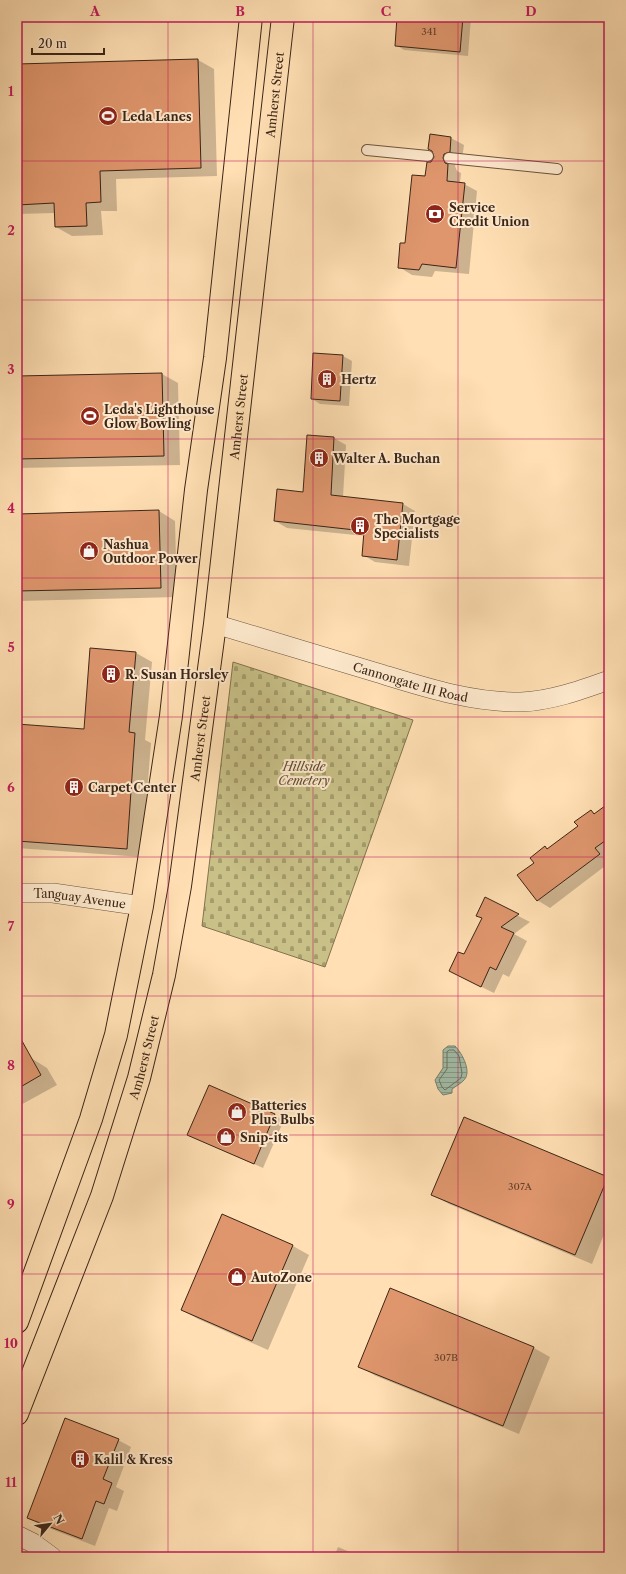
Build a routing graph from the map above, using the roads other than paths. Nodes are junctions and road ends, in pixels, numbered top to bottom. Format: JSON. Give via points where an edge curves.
{"nodes":[{"id":1,"x":251,"y":17,"type":"edge"},
{"id":2,"x":283,"y":17,"type":"edge"},
{"id":3,"x":367,"y":150,"type":"dead end"},
{"id":4,"x":428,"y":156,"type":"dead end"},
{"id":5,"x":449,"y":158,"type":"dead end"},
{"id":6,"x":557,"y":169,"type":"dead end"},
{"id":7,"x":215,"y":624,"type":"junction"},
{"id":8,"x":609,"y":680,"type":"edge"},
{"id":9,"x":17,"y":893,"type":"edge"},
{"id":10,"x":142,"y":906,"type":"junction"},
{"id":11,"x":17,"y":1322,"type":"edge"},
{"id":12,"x":17,"y":1414,"type":"edge"},
{"id":13,"x":17,"y":1535,"type":"edge"},
{"id":14,"x":52,"y":1557,"type":"edge"}],
"edges":[{"from":1,"to":10,"type":"highway","via":[[215,350],[196,490],[171,716]]},
{"from":2,"to":7,"type":"highway","name":"Amherst Street"},
{"from":3,"to":4,"type":"lane"},
{"from":5,"to":6,"type":"lane"},
{"from":7,"to":8,"type":"street","name":"Cannongate III Road","via":[[426,688],[468,697],[513,701],[538,700]]},
{"from":7,"to":12,"type":"highway","name":"Amherst Street","via":[[180,886],[152,1025],[102,1196]]},
{"from":9,"to":10,"type":"street","name":"Tanguay Avenue","via":[[53,894]]},
{"from":10,"to":11,"type":"highway","via":[[114,1043],[91,1119]]},
{"from":13,"to":14,"type":"street","via":[[33,1542]]}]}
